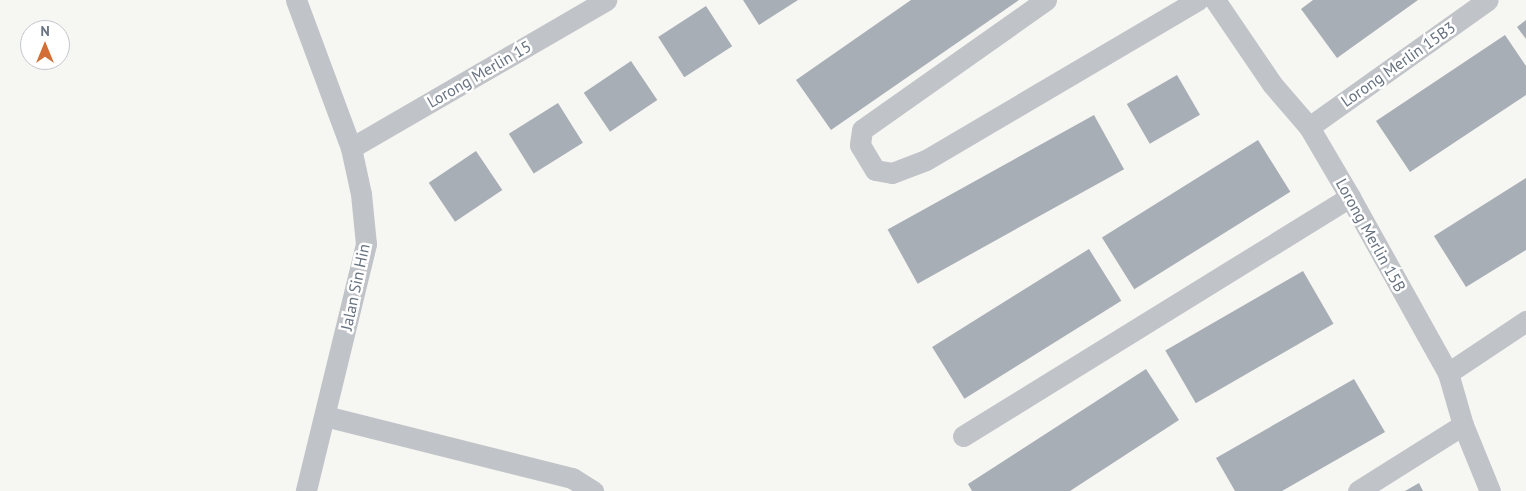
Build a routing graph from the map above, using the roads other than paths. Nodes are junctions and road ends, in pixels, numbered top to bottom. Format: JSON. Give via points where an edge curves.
{"nodes":[{"id":1,"x":296,"y":0,"type":"edge"},
{"id":2,"x":606,"y":0,"type":"edge"},
{"id":3,"x":1046,"y":0,"type":"edge"},
{"id":4,"x":1198,"y":0,"type":"edge"},
{"id":5,"x":1215,"y":0,"type":"edge"},
{"id":6,"x":1488,"y":0,"type":"edge"},
{"id":7,"x":1309,"y":127,"type":"junction"},
{"id":8,"x":351,"y":148,"type":"junction"},
{"id":9,"x":1350,"y":197,"type":"junction"},
{"id":10,"x":1526,"y":321,"type":"edge"},
{"id":11,"x":1448,"y":373,"type":"junction"},
{"id":12,"x":325,"y":416,"type":"junction"},
{"id":13,"x":1463,"y":425,"type":"junction"},
{"id":14,"x":963,"y":436,"type":"dead end"},
{"id":15,"x":306,"y":491,"type":"edge"},
{"id":16,"x":593,"y":491,"type":"edge"},
{"id":17,"x":1358,"y":491,"type":"edge"},
{"id":18,"x":1490,"y":491,"type":"edge"}],
"edges":[{"from":1,"to":8,"type":"street","name":"Jalan Sin Hin"},
{"from":2,"to":8,"type":"street","name":"Lorong Merlin 15"},
{"from":3,"to":4,"type":"street","via":[[862,130],[860,145],[875,170],[892,173],[926,160]]},
{"from":5,"to":7,"type":"street","name":"Lorong Merlin 15B","via":[[1272,84]]},
{"from":6,"to":7,"type":"street","name":"Lorong Merlin 15B3"},
{"from":7,"to":9,"type":"street","name":"Lorong Merlin 15B"},
{"from":8,"to":12,"type":"street","name":"Jalan Sin Hin","via":[[361,194],[366,244]]},
{"from":9,"to":11,"type":"street","name":"Lorong Merlin 15B"},
{"from":9,"to":14,"type":"street"},
{"from":10,"to":11,"type":"street"},
{"from":11,"to":13,"type":"street","name":"Lorong Merlin 15B"},
{"from":12,"to":15,"type":"street","name":"Jalan Sin Hin"},
{"from":12,"to":16,"type":"street","via":[[572,478]]},
{"from":13,"to":17,"type":"street"},
{"from":13,"to":18,"type":"street","name":"Lorong Merlin 15B"}]}
